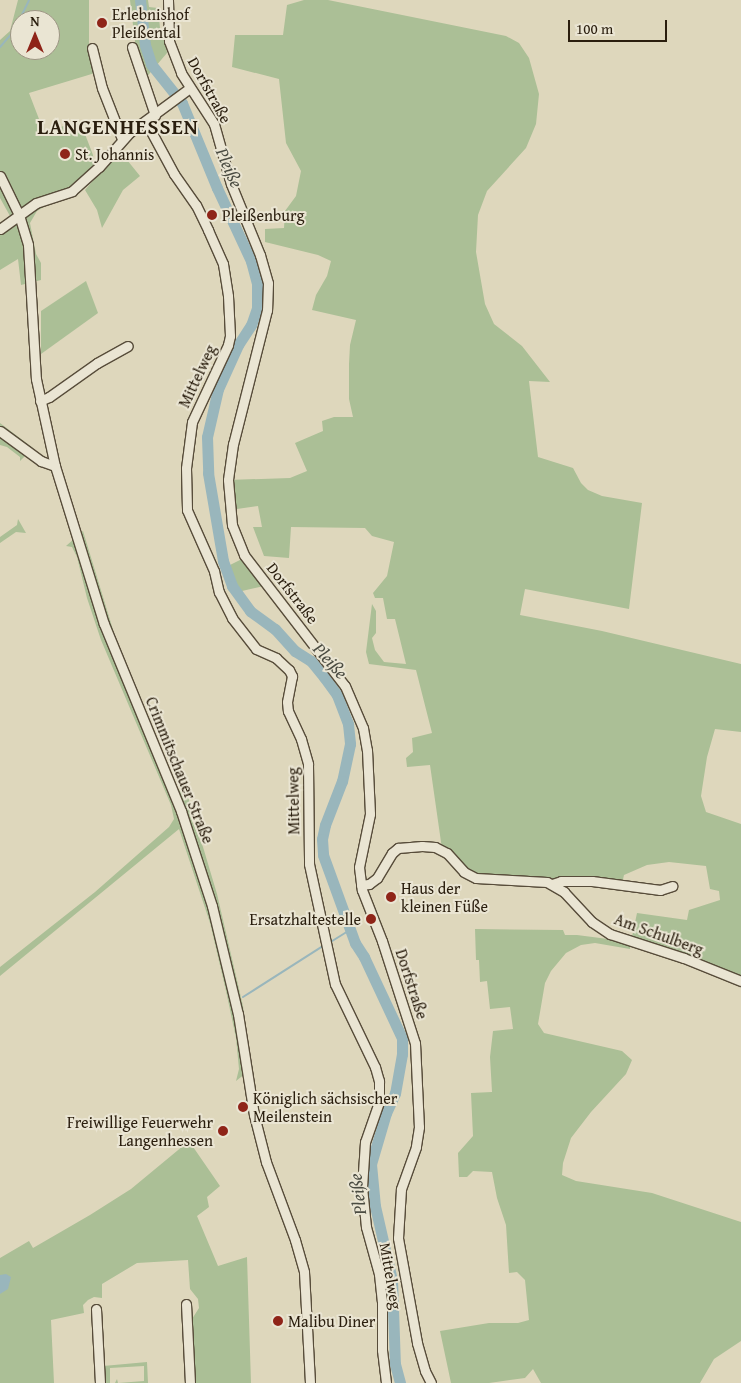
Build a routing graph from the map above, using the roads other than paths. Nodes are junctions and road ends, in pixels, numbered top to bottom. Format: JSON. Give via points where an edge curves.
{"nodes":[{"id":1,"x":168,"y":0,"type":"edge"},
{"id":2,"x":132,"y":47,"type":"dead end"},
{"id":3,"x":92,"y":48,"type":"dead end"},
{"id":4,"x":186,"y":90,"type":"junction"},
{"id":5,"x":155,"y":115,"type":"junction"},
{"id":6,"x":146,"y":122,"type":"junction"},
{"id":7,"x":122,"y":139,"type":"junction"},
{"id":8,"x":0,"y":176,"type":"edge"},
{"id":9,"x":19,"y":215,"type":"junction"},
{"id":10,"x":0,"y":229,"type":"edge"},
{"id":11,"x":128,"y":346,"type":"dead end"},
{"id":12,"x":40,"y":401,"type":"junction"},
{"id":13,"x":0,"y":431,"type":"edge"},
{"id":14,"x":55,"y":466,"type":"junction"},
{"id":15,"x":552,"y":884,"type":"junction"},
{"id":16,"x":361,"y":885,"type":"junction"},
{"id":17,"x":672,"y":886,"type":"dead end"},
{"id":18,"x":741,"y":981,"type":"edge"},
{"id":19,"x":186,"y":1304,"type":"dead end"},
{"id":20,"x":96,"y":1309,"type":"dead end"},
{"id":21,"x":100,"y":1383,"type":"edge"},
{"id":22,"x":190,"y":1383,"type":"edge"},
{"id":23,"x":310,"y":1383,"type":"edge"},
{"id":24,"x":386,"y":1383,"type":"edge"},
{"id":25,"x":431,"y":1383,"type":"edge"}],
"edges":[{"from":1,"to":4,"type":"street","name":"Dorfstraße","via":[[169,41]]},
{"from":2,"to":5,"type":"street"},
{"from":3,"to":7,"type":"street","via":[[104,95]]},
{"from":4,"to":5,"type":"street"},
{"from":4,"to":16,"type":"street","name":"Dorfstraße","via":[[214,126],[231,184],[268,283],[267,310],[233,444],[228,480],[232,526],[244,555],[338,674],[358,713],[367,750],[370,795],[370,814],[359,867]]},
{"from":5,"to":6,"type":"street"},
{"from":6,"to":7,"type":"street"},
{"from":6,"to":24,"type":"street","name":"Mittelweg","via":[[174,174],[196,205],[216,246],[223,264],[228,296],[228,345],[192,422],[186,468],[187,510],[232,618],[256,649],[276,658],[292,676],[288,710],[308,764],[308,857],[313,884],[335,984],[379,1081],[379,1102],[365,1142],[362,1194],[366,1227],[379,1274]]},
{"from":7,"to":9,"type":"street","via":[[99,167],[72,191],[36,203]]},
{"from":8,"to":9,"type":"street","name":"Crimmitschauer Straße"},
{"from":9,"to":10,"type":"street"},
{"from":9,"to":12,"type":"street","name":"Crimmitschauer Straße","via":[[30,260],[34,360]]},
{"from":11,"to":12,"type":"street"},
{"from":12,"to":14,"type":"street","name":"Crimmitschauer Straße"},
{"from":13,"to":14,"type":"street","via":[[41,461]]},
{"from":14,"to":23,"type":"street","name":"Crimmitschauer Straße","via":[[104,624],[181,811],[208,888],[238,1014],[248,1089],[261,1145],[300,1255],[307,1298]]},
{"from":15,"to":16,"type":"street","name":"Am Schulberg","via":[[476,878],[464,872],[445,852],[422,846],[395,850],[377,878]]},
{"from":15,"to":17,"type":"street","name":"Am Schulberg","via":[[592,881],[660,890]]},
{"from":15,"to":18,"type":"street","name":"Am Schulberg","via":[[592,922],[610,934]]},
{"from":16,"to":25,"type":"street","name":"Dorfstraße","via":[[414,1043],[419,1127],[416,1147],[401,1189],[398,1238],[417,1343]]},
{"from":19,"to":22,"type":"street"},
{"from":20,"to":21,"type":"street"}]}
